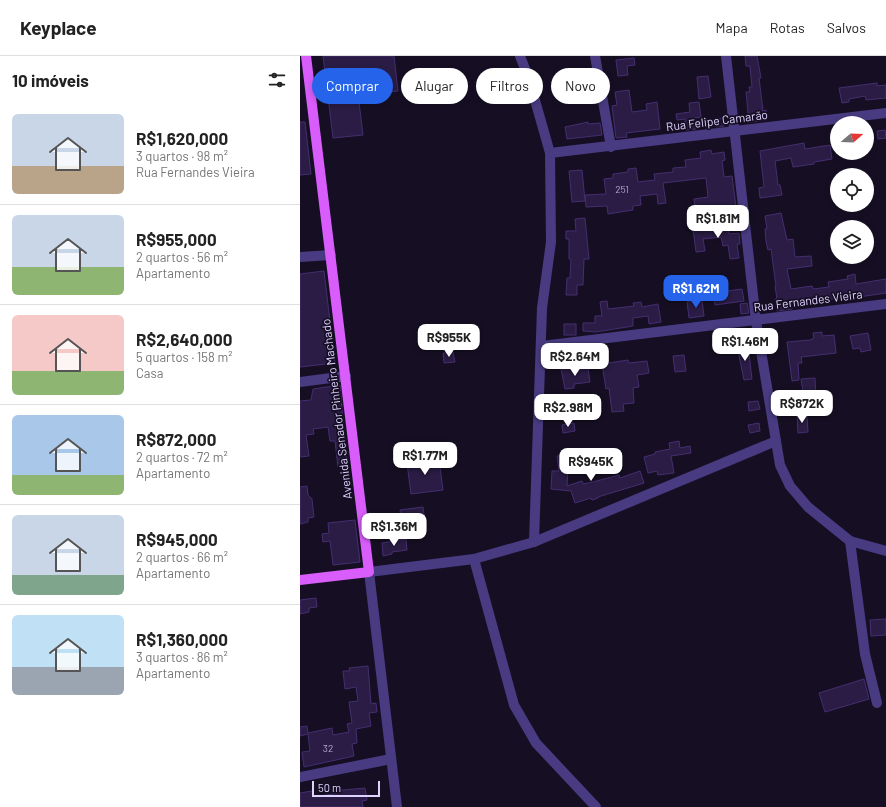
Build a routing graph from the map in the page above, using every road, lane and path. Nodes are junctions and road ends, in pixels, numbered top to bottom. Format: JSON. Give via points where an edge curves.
{"nodes":[{"id":1,"x":306,"y":56,"type":"edge"},
{"id":2,"x":520,"y":56,"type":"edge"},
{"id":3,"x":596,"y":56,"type":"edge"},
{"id":4,"x":726,"y":56,"type":"edge"},
{"id":5,"x":886,"y":114,"type":"edge"},
{"id":6,"x":735,"y":132,"type":"junction"},
{"id":7,"x":611,"y":147,"type":"junction"},
{"id":8,"x":550,"y":153,"type":"junction"},
{"id":9,"x":331,"y":255,"type":"junction"},
{"id":10,"x":300,"y":258,"type":"edge"},
{"id":11,"x":886,"y":304,"type":"edge"},
{"id":12,"x":756,"y":321,"type":"junction"},
{"id":13,"x":542,"y":346,"type":"junction"},
{"id":14,"x":346,"y":376,"type":"junction"},
{"id":15,"x":300,"y":382,"type":"edge"},
{"id":16,"x":776,"y":441,"type":"junction"},
{"id":17,"x":850,"y":541,"type":"junction"},
{"id":18,"x":534,"y":542,"type":"junction"},
{"id":19,"x":886,"y":551,"type":"edge"},
{"id":20,"x":474,"y":559,"type":"junction"},
{"id":21,"x":369,"y":572,"type":"junction"},
{"id":22,"x":300,"y":580,"type":"edge"},
{"id":23,"x":877,"y":703,"type":"dead end"},
{"id":24,"x":391,"y":759,"type":"junction"},
{"id":25,"x":300,"y":777,"type":"edge"},
{"id":26,"x":397,"y":807,"type":"edge"},
{"id":27,"x":596,"y":807,"type":"edge"}],
"edges":[{"from":1,"to":9,"type":"main road","name":"Avenida Senador Pinheiro Machado"},
{"from":2,"to":8,"type":"street"},
{"from":3,"to":7,"type":"street"},
{"from":4,"to":6,"type":"street"},
{"from":5,"to":6,"type":"street","name":"Rua Felipe Camarão"},
{"from":6,"to":7,"type":"street","name":"Rua Felipe Camarão"},
{"from":6,"to":12,"type":"street"},
{"from":7,"to":8,"type":"street","name":"Rua Felipe Camarão"},
{"from":8,"to":13,"type":"street","via":[[551,242],[542,308]]},
{"from":9,"to":10,"type":"street"},
{"from":9,"to":14,"type":"main road","name":"Avenida Senador Pinheiro Machado"},
{"from":11,"to":12,"type":"street","name":"Rua Fernandes Vieira"},
{"from":12,"to":13,"type":"street","name":"Rua Fernandes Vieira"},
{"from":12,"to":16,"type":"street"},
{"from":13,"to":18,"type":"street"},
{"from":14,"to":15,"type":"street"},
{"from":14,"to":21,"type":"main road","name":"Avenida Senador Pinheiro Machado"},
{"from":16,"to":17,"type":"street","via":[[780,465],[790,486],[808,507]]},
{"from":16,"to":18,"type":"street"},
{"from":17,"to":19,"type":"street"},
{"from":17,"to":23,"type":"street","via":[[865,654]]},
{"from":18,"to":20,"type":"street"},
{"from":20,"to":21,"type":"street"},
{"from":20,"to":27,"type":"street","via":[[514,705],[536,743]]},
{"from":21,"to":22,"type":"main road"},
{"from":21,"to":24,"type":"street","name":"Avenida Senador Pinheiro Machado"},
{"from":24,"to":25,"type":"street"},
{"from":24,"to":26,"type":"street","name":"Avenida Senador Pinheiro Machado"}]}
